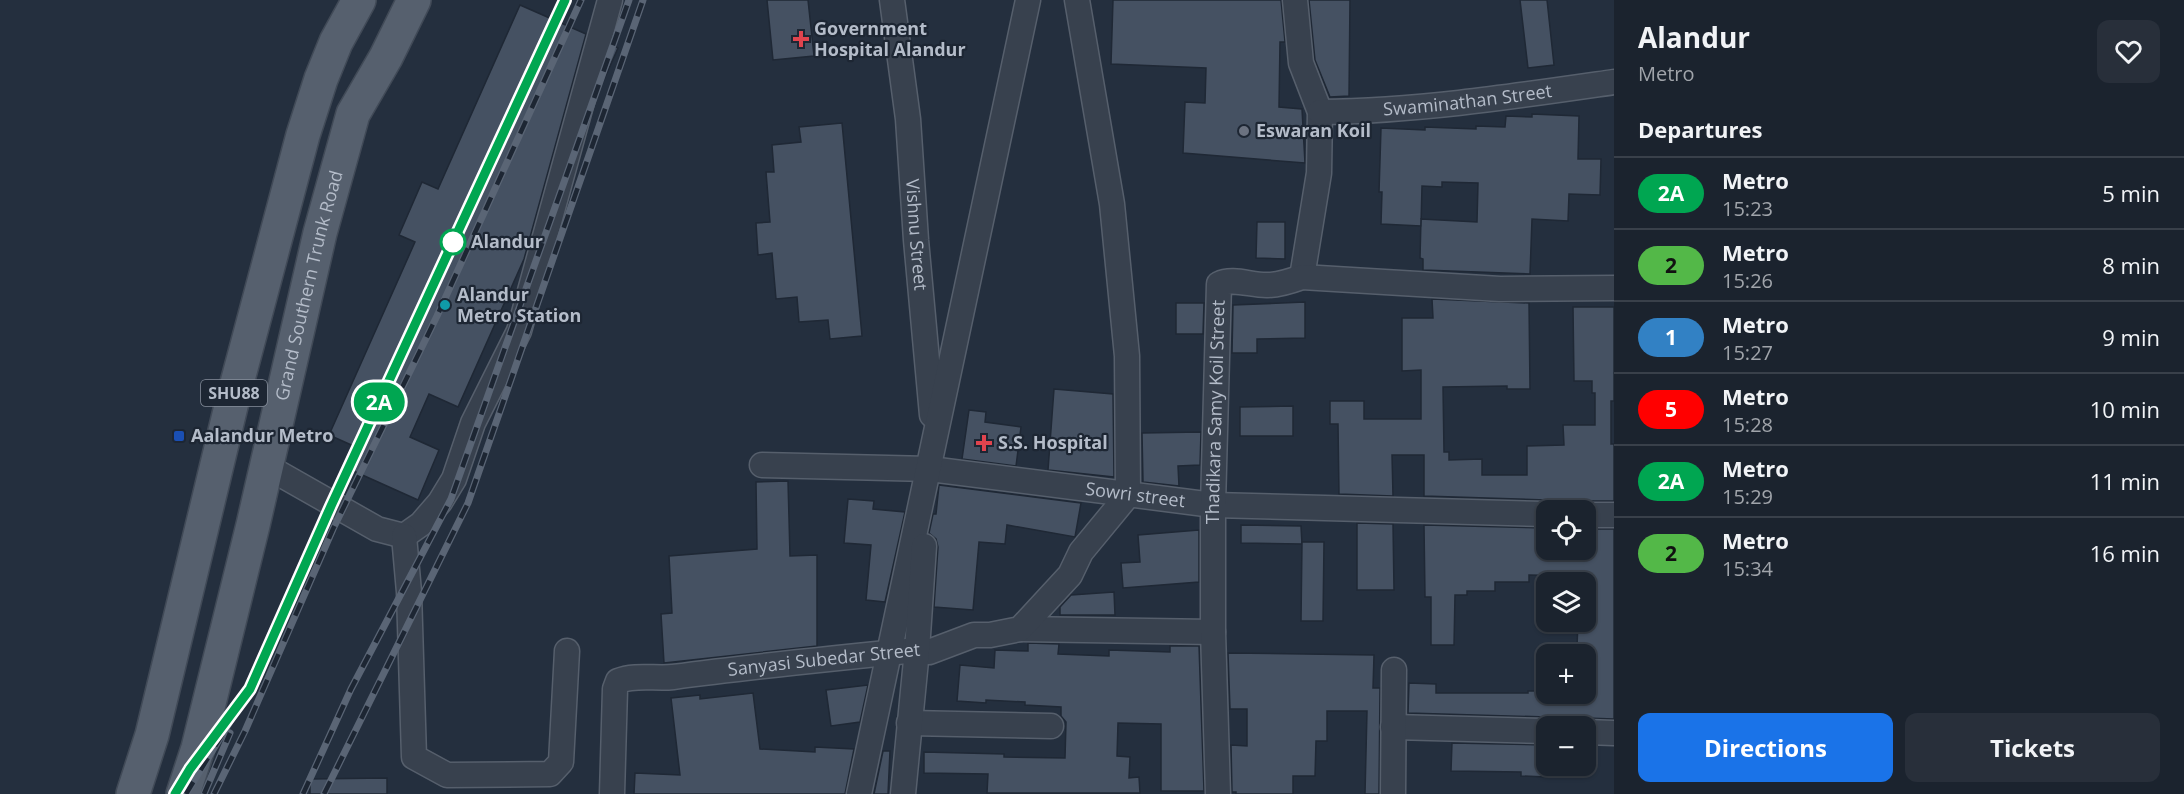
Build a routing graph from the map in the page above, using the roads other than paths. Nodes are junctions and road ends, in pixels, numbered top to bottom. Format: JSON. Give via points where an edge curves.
{"nodes":[{"id":1,"x":359,"y":0,"type":"edge"},
{"id":2,"x":414,"y":0,"type":"edge"},
{"id":3,"x":610,"y":0,"type":"edge"},
{"id":4,"x":892,"y":0,"type":"edge"},
{"id":5,"x":1028,"y":0,"type":"edge"},
{"id":6,"x":1077,"y":0,"type":"edge"},
{"id":7,"x":1295,"y":0,"type":"edge"},
{"id":8,"x":1614,"y":82,"type":"edge"},
{"id":9,"x":1320,"y":112,"type":"junction"},
{"id":10,"x":1302,"y":277,"type":"junction"},
{"id":11,"x":1614,"y":288,"type":"edge"},
{"id":12,"x":762,"y":465,"type":"dead end"},
{"id":13,"x":266,"y":466,"type":"junction"},
{"id":14,"x":930,"y":469,"type":"junction"},
{"id":15,"x":1128,"y":495,"type":"junction"},
{"id":16,"x":1213,"y":505,"type":"junction"},
{"id":17,"x":1536,"y":513,"type":"edge"},
{"id":18,"x":1596,"y":514,"type":"edge"},
{"id":19,"x":1614,"y":515,"type":"edge"},
{"id":20,"x":404,"y":536,"type":"junction"},
{"id":21,"x":1020,"y":628,"type":"junction"},
{"id":22,"x":1213,"y":632,"type":"junction"},
{"id":23,"x":917,"y":650,"type":"junction"},
{"id":24,"x":567,"y":651,"type":"dead end"},
{"id":25,"x":1394,"y":670,"type":"dead end"},
{"id":26,"x":909,"y":723,"type":"junction"},
{"id":27,"x":1051,"y":726,"type":"dead end"},
{"id":28,"x":1393,"y":727,"type":"junction"},
{"id":29,"x":1536,"y":731,"type":"edge"},
{"id":30,"x":1596,"y":732,"type":"edge"},
{"id":31,"x":1614,"y":733,"type":"edge"},
{"id":32,"x":133,"y":794,"type":"edge"},
{"id":33,"x":183,"y":794,"type":"edge"},
{"id":34,"x":612,"y":794,"type":"edge"},
{"id":35,"x":860,"y":794,"type":"edge"},
{"id":36,"x":903,"y":794,"type":"edge"},
{"id":37,"x":1218,"y":794,"type":"edge"},
{"id":38,"x":1393,"y":794,"type":"edge"}],
"edges":[{"from":1,"to":32,"type":"main road","number":"SHU88","via":[[336,42],[303,135],[232,402],[152,735]]},
{"from":2,"to":13,"type":"main road","name":"Grand Southern Trunk Road","number":"SHU88","via":[[353,114],[320,233]]},
{"from":3,"to":20,"type":"street","via":[[519,331],[473,423],[454,478],[440,502]]},
{"from":4,"to":14,"type":"street","name":"Vishnu Street","via":[[908,119],[932,409]]},
{"from":5,"to":35,"type":"street"},
{"from":6,"to":15,"type":"street","via":[[1112,204],[1127,356]]},
{"from":7,"to":9,"type":"street","via":[[1301,63]]},
{"from":8,"to":9,"type":"street","name":"Swaminathan Street","via":[[1472,102]]},
{"from":9,"to":10,"type":"street","via":[[1318,173]]},
{"from":10,"to":11,"type":"street","name":"Thadikara Samy Koil Street","via":[[1500,289]]},
{"from":10,"to":16,"type":"street","name":"Thadikara Samy Koil Street","via":[[1268,285],[1219,284]]},
{"from":12,"to":14,"type":"street","name":"Sowri street"},
{"from":13,"to":20,"type":"street","via":[[377,529]]},
{"from":13,"to":33,"type":"main road","name":"Grand Southern Trunk Road","number":"SHU88","via":[[198,748]]},
{"from":14,"to":15,"type":"street","name":"Sowri street"},
{"from":14,"to":23,"type":"street","name":"Vishnu Street"},
{"from":15,"to":16,"type":"street","name":"Sowri street"},
{"from":15,"to":21,"type":"street","via":[[1081,552],[1070,575]]},
{"from":16,"to":17,"type":"street","name":"Sowri street"},
{"from":16,"to":22,"type":"street","name":"Thadikara Samy Koil Street"},
{"from":18,"to":19,"type":"street"},
{"from":20,"to":24,"type":"street","via":[[414,757],[447,776],[550,774],[561,762]]},
{"from":21,"to":22,"type":"street","name":"Sanyasi Subedar Street"},
{"from":21,"to":23,"type":"street","name":"Sanyasi Subedar Street","via":[[974,635],[929,652]]},
{"from":22,"to":37,"type":"street","name":"Thadikara Samy Koil Street"},
{"from":23,"to":26,"type":"street","name":"Vishnu Street"},
{"from":23,"to":34,"type":"street","name":"Sanyasi Subedar Street","via":[[618,681]]},
{"from":25,"to":28,"type":"street"},
{"from":26,"to":27,"type":"street"},
{"from":26,"to":36,"type":"street","name":"Vishnu Street"},
{"from":28,"to":29,"type":"street"},
{"from":28,"to":38,"type":"street"},
{"from":30,"to":31,"type":"street"}]}
